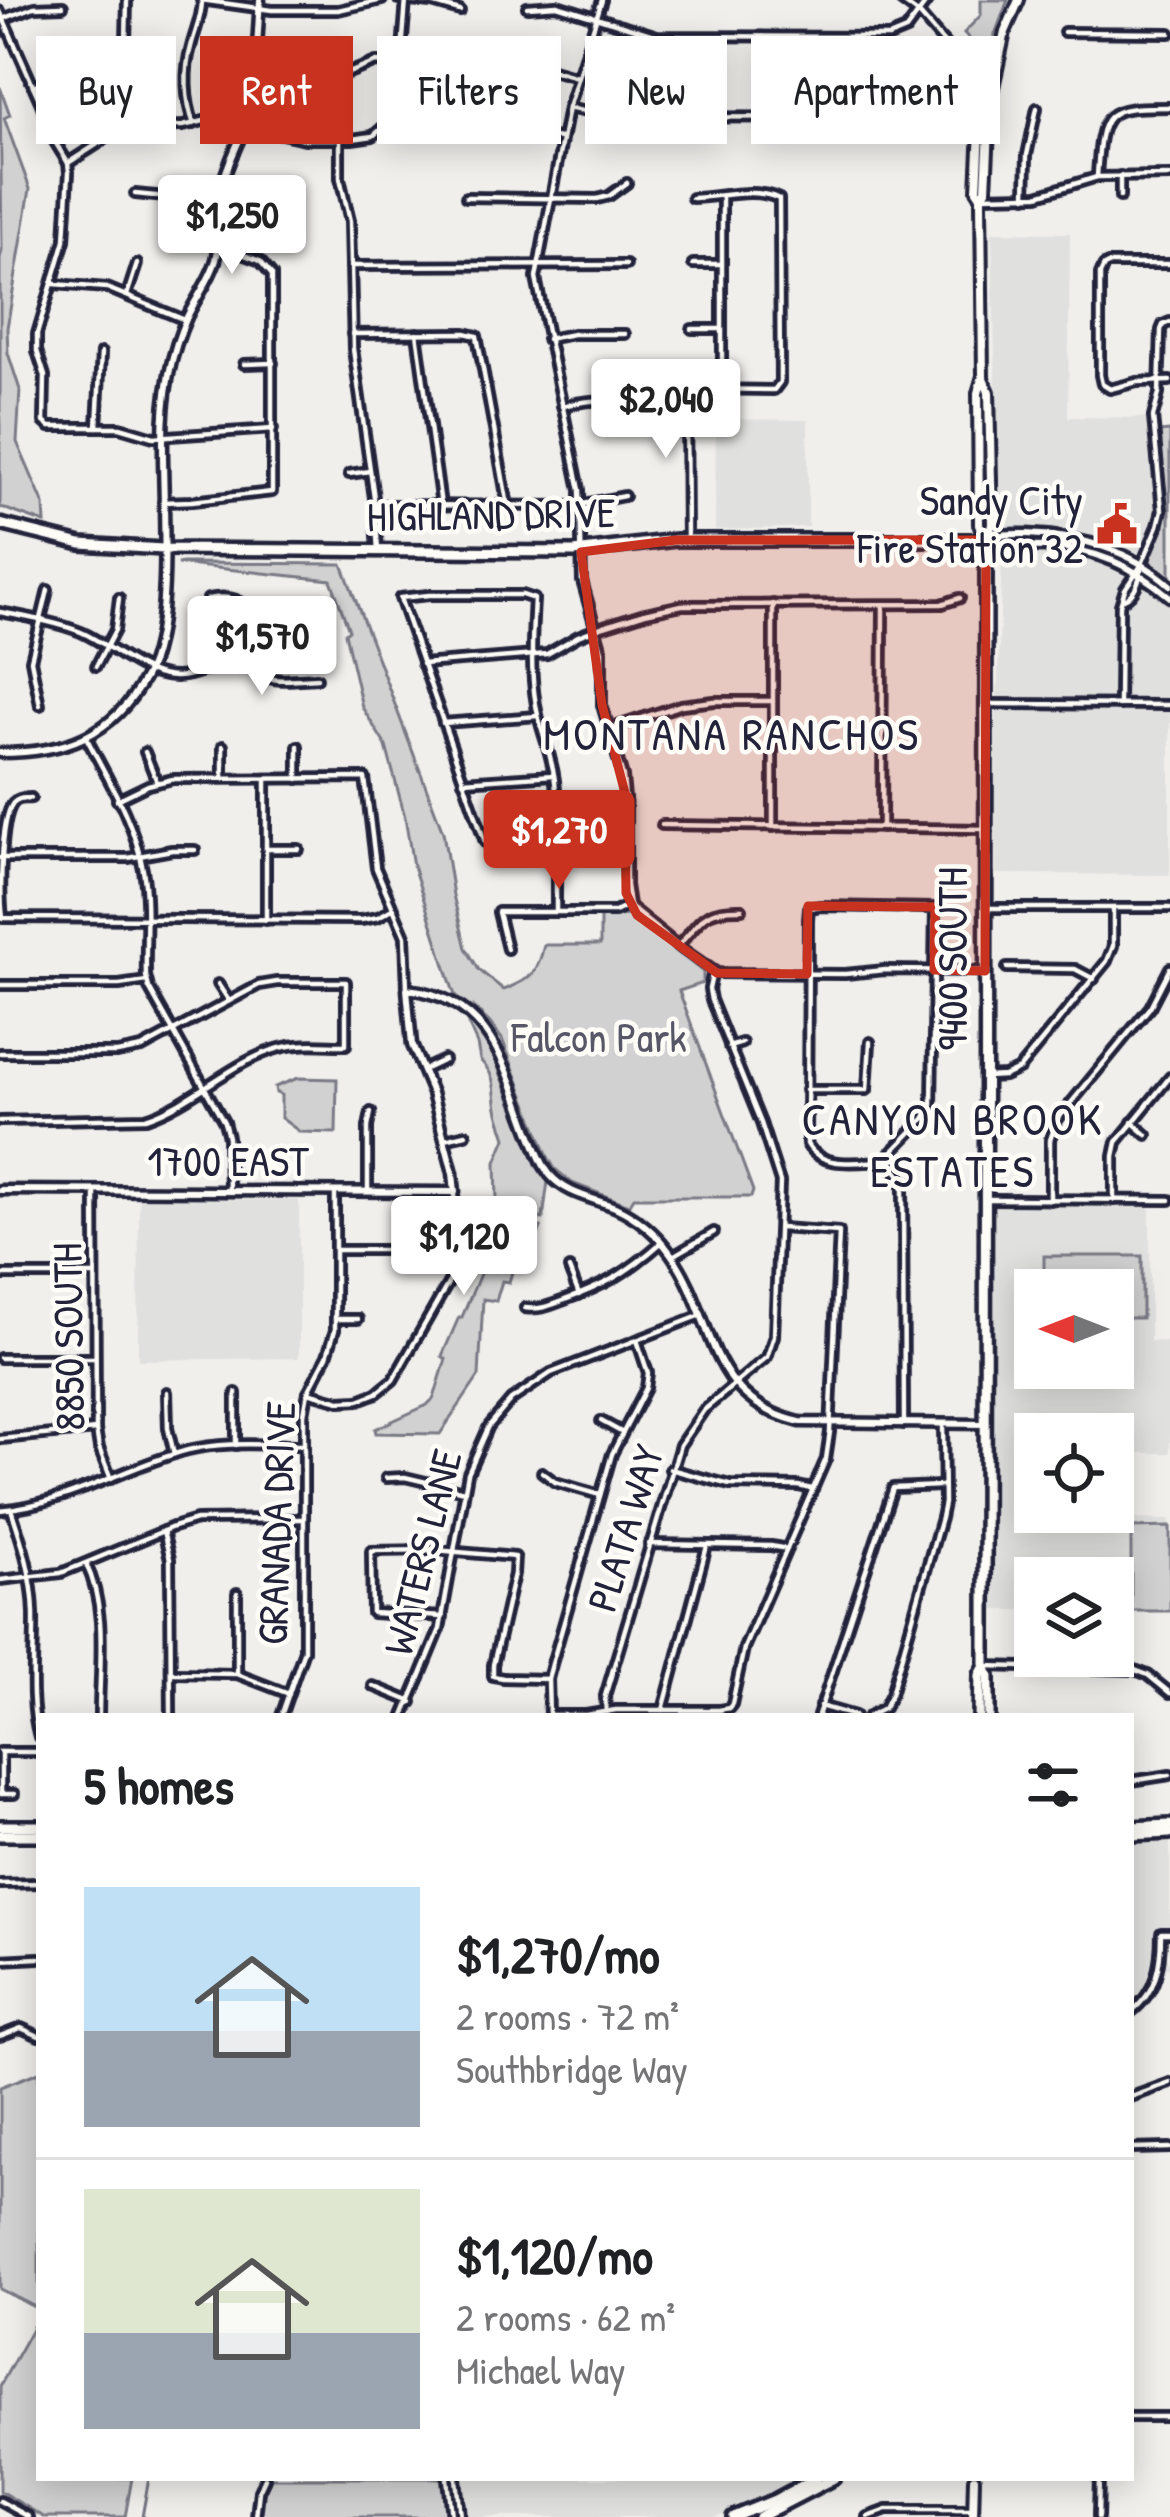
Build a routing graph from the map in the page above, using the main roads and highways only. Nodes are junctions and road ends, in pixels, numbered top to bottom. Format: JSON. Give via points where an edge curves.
{"nodes":[{"id":1,"x":1019,"y":0,"type":"edge"},
{"id":2,"x":0,"y":524,"type":"edge"},
{"id":3,"x":986,"y":540,"type":"junction"},
{"id":4,"x":985,"y":1666,"type":"junction"},
{"id":5,"x":979,"y":1713,"type":"edge"},
{"id":6,"x":989,"y":1713,"type":"edge"},
{"id":7,"x":1170,"y":1829,"type":"edge"},
{"id":8,"x":0,"y":1831,"type":"edge"},
{"id":9,"x":36,"y":1831,"type":"edge"},
{"id":10,"x":1134,"y":1831,"type":"edge"},
{"id":11,"x":810,"y":2481,"type":"edge"},
{"id":12,"x":829,"y":2481,"type":"edge"},
{"id":13,"x":974,"y":2481,"type":"edge"},
{"id":14,"x":973,"y":2514,"type":"edge"},
{"id":15,"x":733,"y":2517,"type":"edge"},
{"id":16,"x":759,"y":2517,"type":"edge"}],
"edges":[{"from":1,"to":3,"type":"main road","name":"9400 SOUTH","via":[[998,58],[981,196],[979,510]]},
{"from":2,"to":3,"type":"main road","name":"HIGHLAND DRIVE","via":[[81,544],[163,549],[580,552],[687,540]]},
{"from":3,"to":4,"type":"main road","name":"9400 SOUTH"},
{"from":4,"to":5,"type":"main road","name":"9400 SOUTH"},
{"from":4,"to":6,"type":"main road","name":"9400 SOUTH"},
{"from":7,"to":10,"type":"main road"},
{"from":8,"to":9,"type":"main road"},
{"from":11,"to":15,"type":"main road"},
{"from":12,"to":16,"type":"main road"},
{"from":13,"to":14,"type":"main road"}]}
